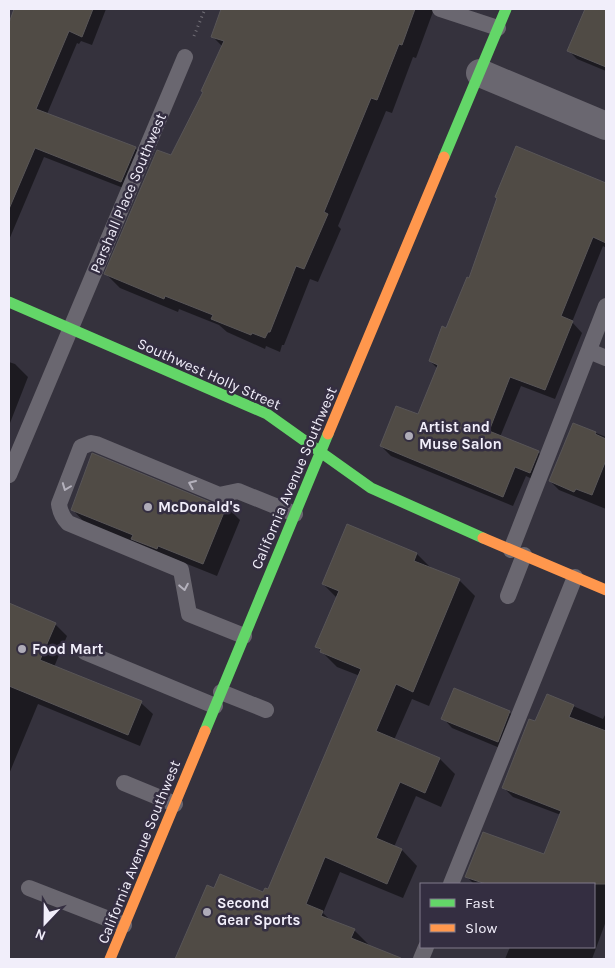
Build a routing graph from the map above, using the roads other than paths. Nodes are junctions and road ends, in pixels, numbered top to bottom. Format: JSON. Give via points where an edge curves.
{"nodes":[{"id":1,"x":440,"y":9,"type":"edge"},
{"id":2,"x":506,"y":9,"type":"edge"},
{"id":3,"x":498,"y":28,"type":"junction"},
{"id":4,"x":185,"y":57,"type":"dead end"},
{"id":5,"x":480,"y":73,"type":"junction"},
{"id":6,"x":606,"y":126,"type":"edge"},
{"id":7,"x":9,"y":302,"type":"edge"},
{"id":8,"x":606,"y":306,"type":"edge"},
{"id":9,"x":71,"y":329,"type":"junction"},
{"id":10,"x":589,"y":351,"type":"junction"},
{"id":11,"x":606,"y":358,"type":"edge"},
{"id":12,"x":321,"y":451,"type":"junction"},
{"id":13,"x":9,"y":476,"type":"edge"},
{"id":14,"x":295,"y":514,"type":"junction"},
{"id":15,"x":518,"y":552,"type":"junction"},
{"id":16,"x":575,"y":577,"type":"junction"},
{"id":17,"x":606,"y":590,"type":"edge"},
{"id":18,"x":508,"y":596,"type":"dead end"},
{"id":19,"x":244,"y":636,"type":"junction"},
{"id":20,"x":84,"y":652,"type":"dead end"},
{"id":21,"x":218,"y":699,"type":"junction"},
{"id":22,"x":266,"y":710,"type":"dead end"},
{"id":23,"x":124,"y":783,"type":"dead end"},
{"id":24,"x":174,"y":804,"type":"junction"},
{"id":25,"x":451,"y":883,"type":"edge"},
{"id":26,"x":29,"y":888,"type":"dead end"},
{"id":27,"x":124,"y":925,"type":"junction"},
{"id":28,"x":110,"y":959,"type":"edge"}],
"edges":[{"from":1,"to":3,"type":"lane"},
{"from":2,"to":3,"type":"main road","name":"California Avenue Southwest"},
{"from":3,"to":5,"type":"main road","name":"California Avenue Southwest"},
{"from":4,"to":9,"type":"lane","name":"Parshall Place Southwest"},
{"from":5,"to":6,"type":"street"},
{"from":5,"to":12,"type":"main road","name":"California Avenue Southwest"},
{"from":7,"to":9,"type":"main road","name":"Southwest Holly Street"},
{"from":8,"to":10,"type":"lane"},
{"from":9,"to":12,"type":"main road","name":"Southwest Holly Street","via":[[267,414]]},
{"from":9,"to":13,"type":"lane","name":"Parshall Place Southwest"},
{"from":10,"to":11,"type":"lane"},
{"from":10,"to":15,"type":"lane"},
{"from":12,"to":14,"type":"main road","name":"California Avenue Southwest"},
{"from":12,"to":15,"type":"main road","name":"Southwest Holly Street","via":[[371,488]]},
{"from":14,"to":19,"type":"main road","name":"California Avenue Southwest"},
{"from":14,"to":19,"type":"lane","one_way":true,"via":[[238,491],[219,495],[96,444],[81,448],[59,504],[63,518],[68,523],[181,570],[190,614]]},
{"from":15,"to":16,"type":"main road","name":"Southwest Holly Street"},
{"from":15,"to":18,"type":"lane"},
{"from":16,"to":17,"type":"main road","name":"Southwest Holly Street"},
{"from":16,"to":25,"type":"lane"},
{"from":19,"to":21,"type":"main road","name":"California Avenue Southwest"},
{"from":20,"to":21,"type":"lane"},
{"from":21,"to":22,"type":"lane"},
{"from":21,"to":24,"type":"main road","name":"California Avenue Southwest"},
{"from":23,"to":24,"type":"lane"},
{"from":24,"to":27,"type":"main road","name":"California Avenue Southwest"},
{"from":26,"to":27,"type":"lane"},
{"from":27,"to":28,"type":"main road","name":"California Avenue Southwest"}]}
